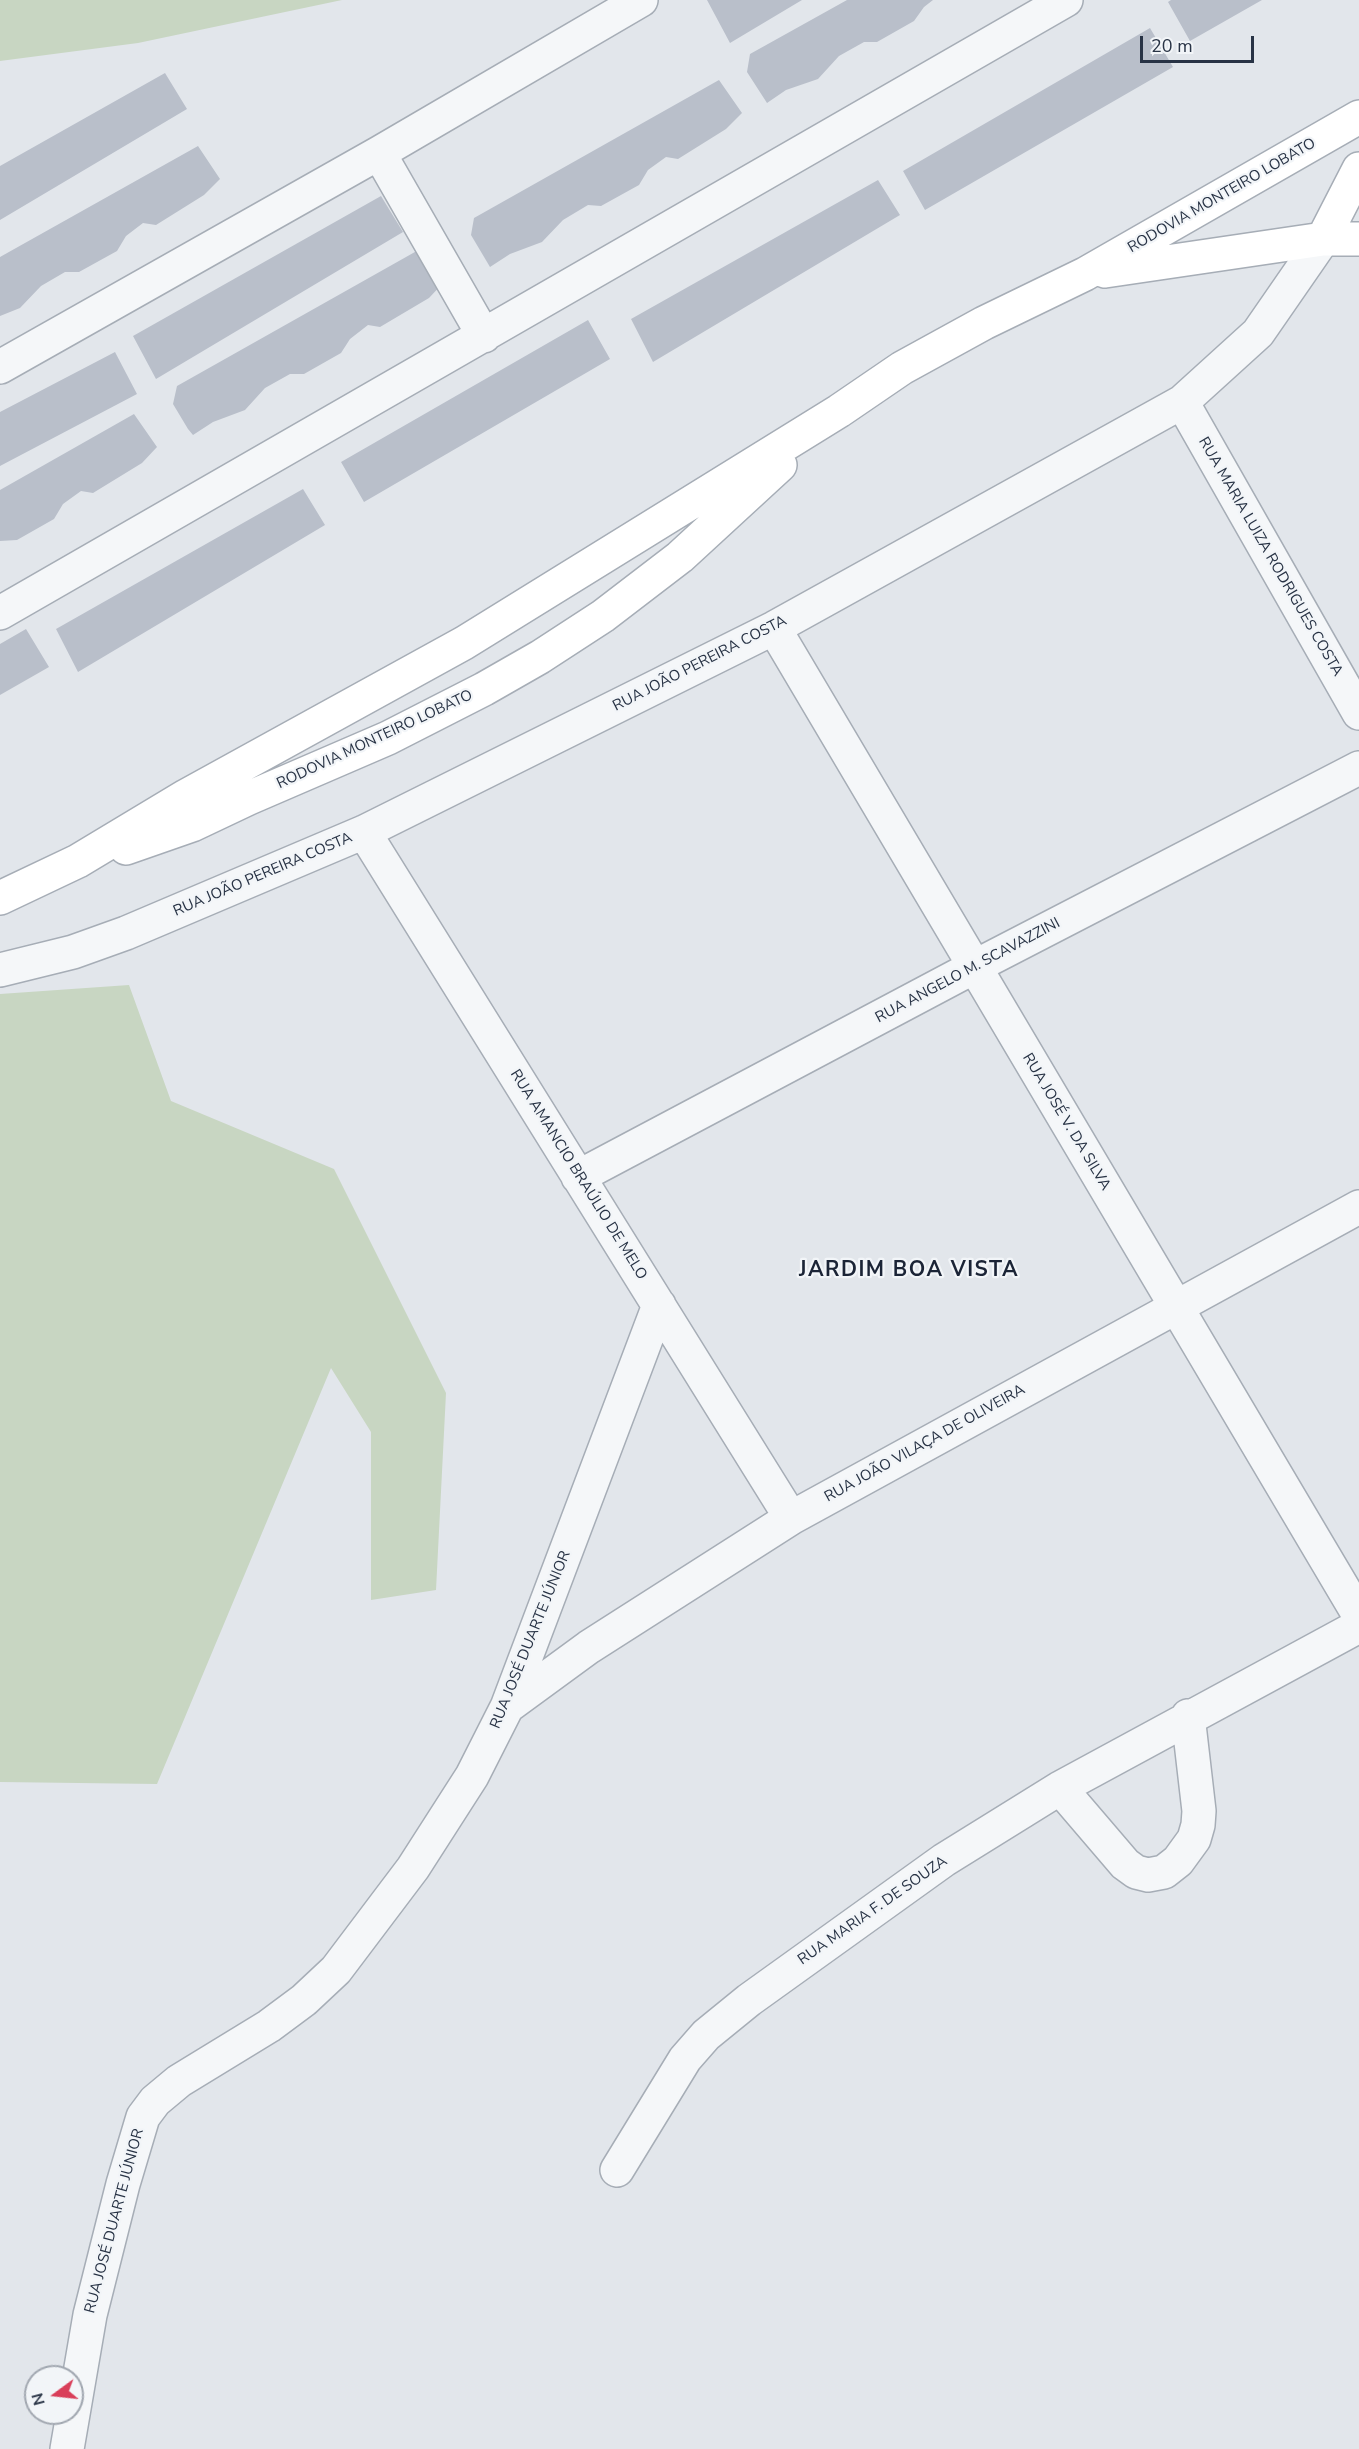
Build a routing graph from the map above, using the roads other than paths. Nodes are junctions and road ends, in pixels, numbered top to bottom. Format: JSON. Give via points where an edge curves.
{"nodes":[{"id":1,"x":641,"y":0,"type":"edge"},
{"id":2,"x":1066,"y":0,"type":"edge"},
{"id":3,"x":1359,"y":117,"type":"edge"},
{"id":4,"x":380,"y":153,"type":"junction"},
{"id":5,"x":1359,"y":170,"type":"edge"},
{"id":6,"x":1323,"y":239,"type":"junction"},
{"id":7,"x":1359,"y":239,"type":"edge"},
{"id":8,"x":1085,"y":274,"type":"junction"},
{"id":9,"x":484,"y":336,"type":"junction"},
{"id":10,"x":0,"y":367,"type":"edge"},
{"id":11,"x":1182,"y":402,"type":"junction"},
{"id":12,"x":839,"y":411,"type":"junction"},
{"id":13,"x":0,"y":614,"type":"edge"},
{"id":14,"x":774,"y":628,"type":"junction"},
{"id":15,"x":1359,"y":713,"type":"edge"},
{"id":16,"x":1359,"y":768,"type":"edge"},
{"id":17,"x":364,"y":832,"type":"junction"},
{"id":18,"x":78,"y":861,"type":"junction"},
{"id":19,"x":0,"y":898,"type":"edge"},
{"id":20,"x":974,"y":967,"type":"junction"},
{"id":21,"x":0,"y":970,"type":"edge"},
{"id":22,"x":578,"y":1177,"type":"junction"},
{"id":23,"x":1359,"y":1207,"type":"edge"},
{"id":24,"x":659,"y":1305,"type":"junction"},
{"id":25,"x":1177,"y":1307,"type":"junction"},
{"id":26,"x":791,"y":1518,"type":"junction"},
{"id":27,"x":1359,"y":1615,"type":"edge"},
{"id":28,"x":1359,"y":1626,"type":"edge"},
{"id":29,"x":507,"y":1707,"type":"junction"},
{"id":30,"x":1188,"y":1716,"type":"junction"},
{"id":31,"x":1059,"y":1788,"type":"junction"},
{"id":32,"x":616,"y":2170,"type":"dead end"},
{"id":33,"x":67,"y":2449,"type":"edge"}],
"edges":[{"from":1,"to":4,"type":"street"},
{"from":2,"to":9,"type":"street"},
{"from":3,"to":8,"type":"main road","name":"RODOVIA MONTEIRO LOBATO"},
{"from":4,"to":9,"type":"street"},
{"from":4,"to":10,"type":"street"},
{"from":5,"to":6,"type":"main road"},
{"from":6,"to":7,"type":"main road","name":"RODOVIA MONTEIRO LOBATO"},
{"from":6,"to":8,"type":"main road","name":"RODOVIA MONTEIRO LOBATO"},
{"from":6,"to":11,"type":"street","name":"RUA JOÃO PEREIRA COSTA","via":[[1258,333]]},
{"from":8,"to":12,"type":"main road","name":"RODOVIA MONTEIRO LOBATO","via":[[902,368]]},
{"from":9,"to":13,"type":"street"},
{"from":11,"to":14,"type":"street","name":"RUA JOÃO PEREIRA COSTA"},
{"from":11,"to":15,"type":"street","name":"RUA MARIA LUIZA RODRIGUES COSTA"},
{"from":12,"to":18,"type":"main road","name":"RODOVIA MONTEIRO LOBATO","via":[[464,643],[186,796]]},
{"from":12,"to":18,"type":"main road","name":"RODOVIA MONTEIRO LOBATO","via":[[680,557],[603,616],[540,657],[387,738],[192,825]]},
{"from":14,"to":17,"type":"street","name":"RUA JOÃO PEREIRA COSTA"},
{"from":14,"to":20,"type":"street","name":"RUA JOSÉ V. DA SILVA"},
{"from":16,"to":20,"type":"street","name":"RUA ANGELO M. SCAVAZZINI"},
{"from":17,"to":21,"type":"street","name":"RUA JOÃO PEREIRA COSTA","via":[[126,933],[73,952]]},
{"from":17,"to":22,"type":"street","name":"RUA AMANCIO BRAÚLIO DE MELO"},
{"from":18,"to":19,"type":"main road","name":"RODOVIA MONTEIRO LOBATO"},
{"from":20,"to":22,"type":"street","name":"RUA ANGELO M. SCAVAZZINI"},
{"from":20,"to":25,"type":"street","name":"RUA JOSÉ V. DA SILVA"},
{"from":22,"to":24,"type":"street","name":"RUA AMANCIO BRAÚLIO DE MELO"},
{"from":23,"to":25,"type":"street","name":"RUA JOÃO VILAÇA DE OLIVEIRA"},
{"from":24,"to":26,"type":"street","name":"RUA AMANCIO BRAÚLIO DE MELO"},
{"from":24,"to":29,"type":"street","name":"RUA JOSÉ DUARTE JÚNIOR"},
{"from":25,"to":26,"type":"street","name":"RUA JOÃO VILAÇA DE OLIVEIRA"},
{"from":25,"to":27,"type":"street","name":"RUA JOSÉ V. DA SILVA"},
{"from":26,"to":29,"type":"street","name":"RUA JOÃO VILAÇA DE OLIVEIRA","via":[[589,1647]]},
{"from":28,"to":30,"type":"street","name":"RUA MARIA F. DE SOUZA"},
{"from":29,"to":33,"type":"street","name":"RUA JOSÉ DUARTE JÚNIOR","via":[[472,1776],[412,1868],[336,1970],[269,2026],[179,2081],[143,2117],[90,2315]]},
{"from":30,"to":31,"type":"street","name":"RUA MARIA F. DE SOUZA"},
{"from":30,"to":31,"type":"street","via":[[1198,1825],[1194,1839],[1164,1872],[1148,1875],[1125,1864]]},
{"from":31,"to":32,"type":"street","name":"RUA MARIA F. DE SOUZA","via":[[944,1860],[706,2035],[685,2059]]}]}
